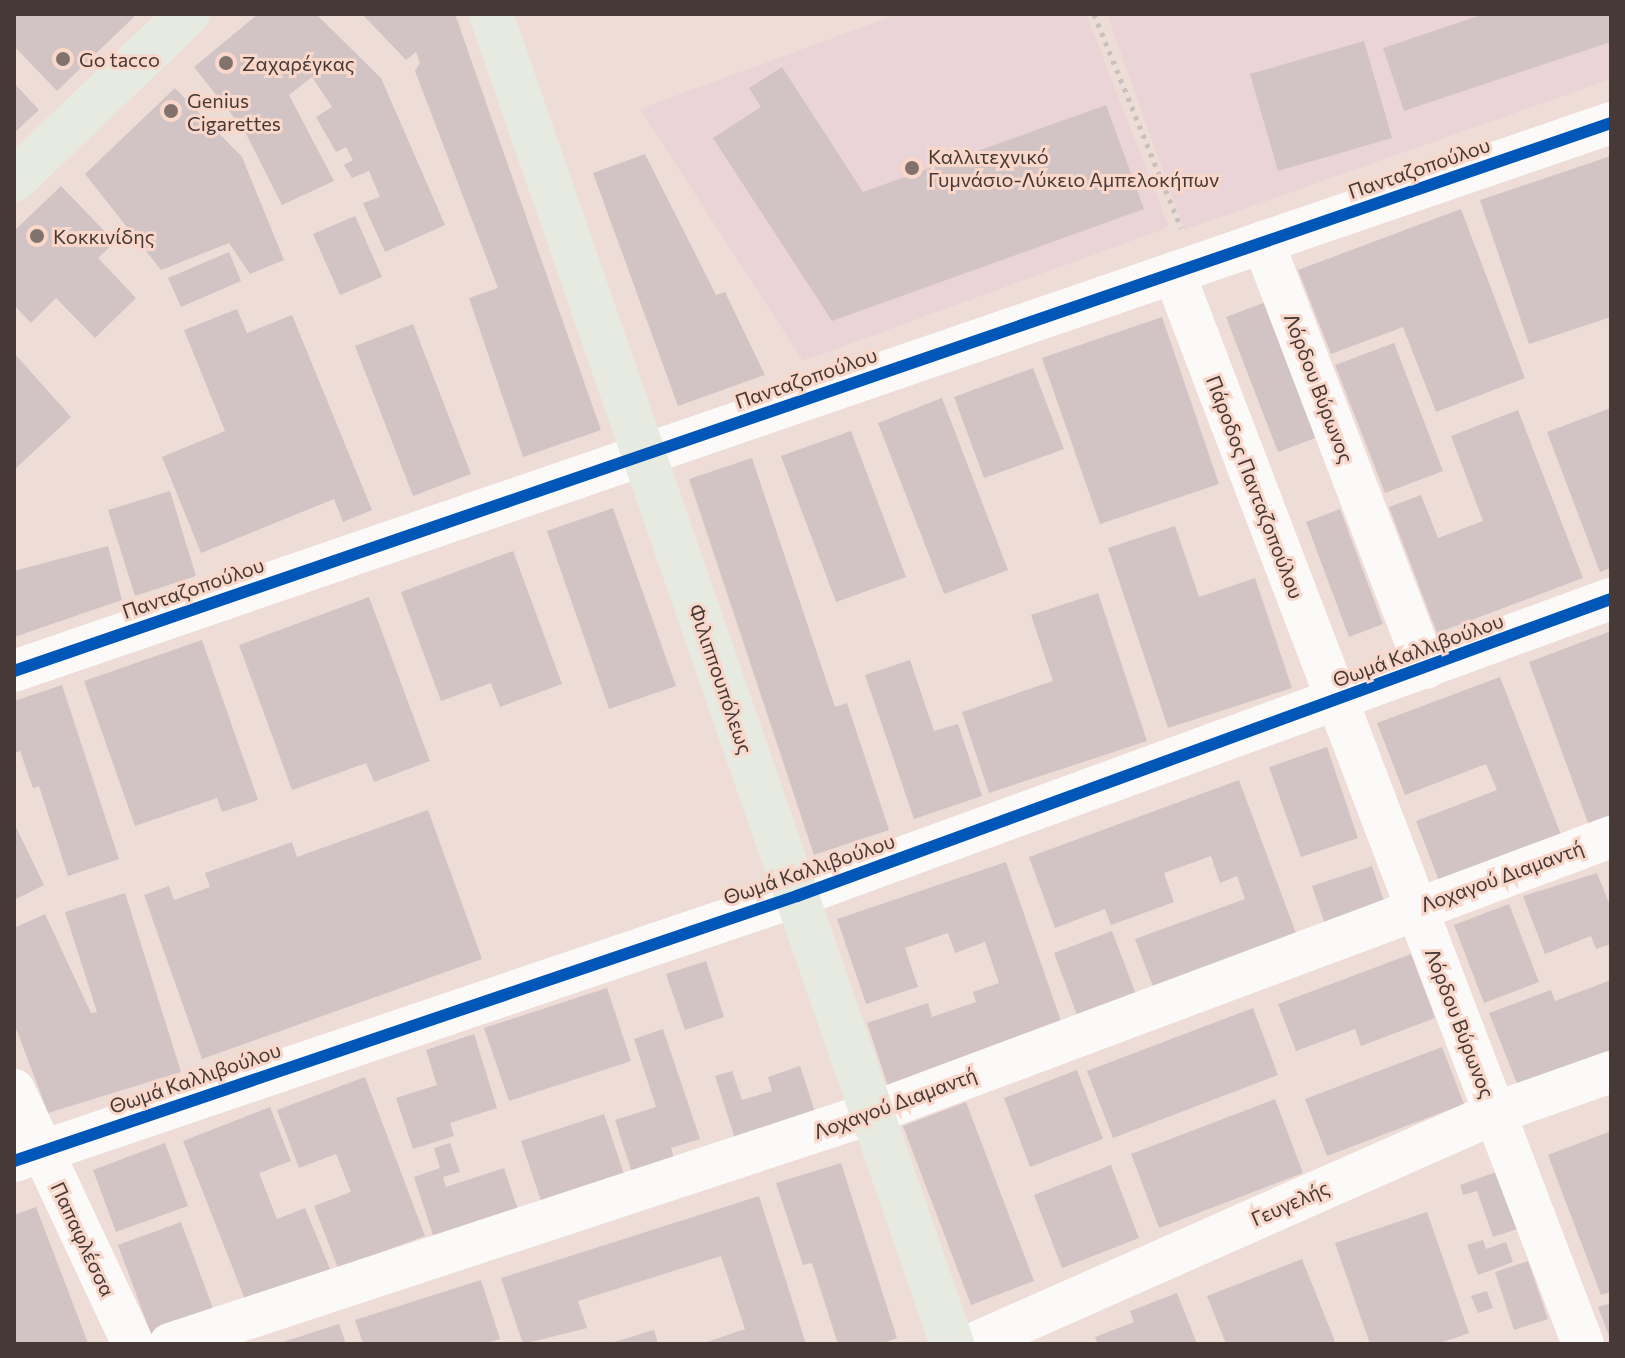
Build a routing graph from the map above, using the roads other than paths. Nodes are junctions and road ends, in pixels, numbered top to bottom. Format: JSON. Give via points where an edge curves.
{"nodes":[{"id":1,"x":188,"y":14,"type":"edge"},
{"id":2,"x":491,"y":14,"type":"edge"},
{"id":3,"x":1611,"y":123,"type":"edge"},
{"id":4,"x":14,"y":180,"type":"edge"},
{"id":5,"x":1263,"y":242,"type":"junction"},
{"id":6,"x":1185,"y":269,"type":"junction"},
{"id":7,"x":643,"y":454,"type":"junction"},
{"id":8,"x":1611,"y":599,"type":"edge"},
{"id":9,"x":1426,"y":668,"type":"junction"},
{"id":10,"x":14,"y":671,"type":"edge"},
{"id":11,"x":1337,"y":701,"type":"junction"},
{"id":12,"x":1611,"y":837,"type":"edge"},
{"id":13,"x":797,"y":896,"type":"junction"},
{"id":14,"x":1416,"y":908,"type":"junction"},
{"id":15,"x":1611,"y":1072,"type":"edge"},
{"id":16,"x":14,"y":1090,"type":"edge"},
{"id":17,"x":872,"y":1113,"type":"junction"},
{"id":18,"x":1495,"y":1113,"type":"junction"},
{"id":19,"x":28,"y":1156,"type":"edge"},
{"id":20,"x":133,"y":1344,"type":"edge"},
{"id":21,"x":170,"y":1344,"type":"edge"},
{"id":22,"x":952,"y":1344,"type":"edge"},
{"id":23,"x":973,"y":1344,"type":"edge"},
{"id":24,"x":1583,"y":1344,"type":"edge"}],
"edges":[{"from":1,"to":4,"type":"main road"},
{"from":2,"to":7,"type":"main road","name":"Φιλιππουπόλεως"},
{"from":3,"to":5,"type":"street","name":"Πανταζοπούλου"},
{"from":5,"to":6,"type":"street","name":"Πανταζοπούλου"},
{"from":5,"to":9,"type":"street","name":"Λόρδου Βύρωνος"},
{"from":6,"to":7,"type":"street","name":"Πανταζοπούλου"},
{"from":6,"to":11,"type":"street","name":"Πάροδος Πανταζοπούλου"},
{"from":7,"to":10,"type":"street","name":"Πανταζοπούλου"},
{"from":7,"to":13,"type":"main road","name":"Φιλιππουπόλεως"},
{"from":8,"to":9,"type":"street","name":"Θωμά Καλλιβούλου"},
{"from":9,"to":11,"type":"street","name":"Θωμά Καλλιβούλου"},
{"from":11,"to":13,"type":"street","name":"Θωμά Καλλιβούλου"},
{"from":11,"to":14,"type":"street","name":"Λόρδου Βύρωνος"},
{"from":12,"to":14,"type":"street","name":"Λοχαγού Διαμαντή"},
{"from":13,"to":17,"type":"main road","name":"Φιλιππουπόλεως"},
{"from":13,"to":19,"type":"street","name":"Θωμά Καλλιβούλου"},
{"from":14,"to":17,"type":"street","name":"Λοχαγού Διαμαντή"},
{"from":14,"to":18,"type":"street","name":"Λόρδου Βύρωνος"},
{"from":15,"to":18,"type":"street","name":"Γευγελής"},
{"from":16,"to":19,"type":"street","name":"Παπαφλέσσα"},
{"from":17,"to":21,"type":"street","name":"Λοχαγού Διαμαντή"},
{"from":17,"to":22,"type":"main road","name":"Φιλιππουπόλεως"},
{"from":18,"to":23,"type":"street","name":"Γευγελής"},
{"from":18,"to":24,"type":"street","name":"Λόρδου Βύρωνος"},
{"from":19,"to":20,"type":"street","name":"Παπαφλέσσα"}]}
